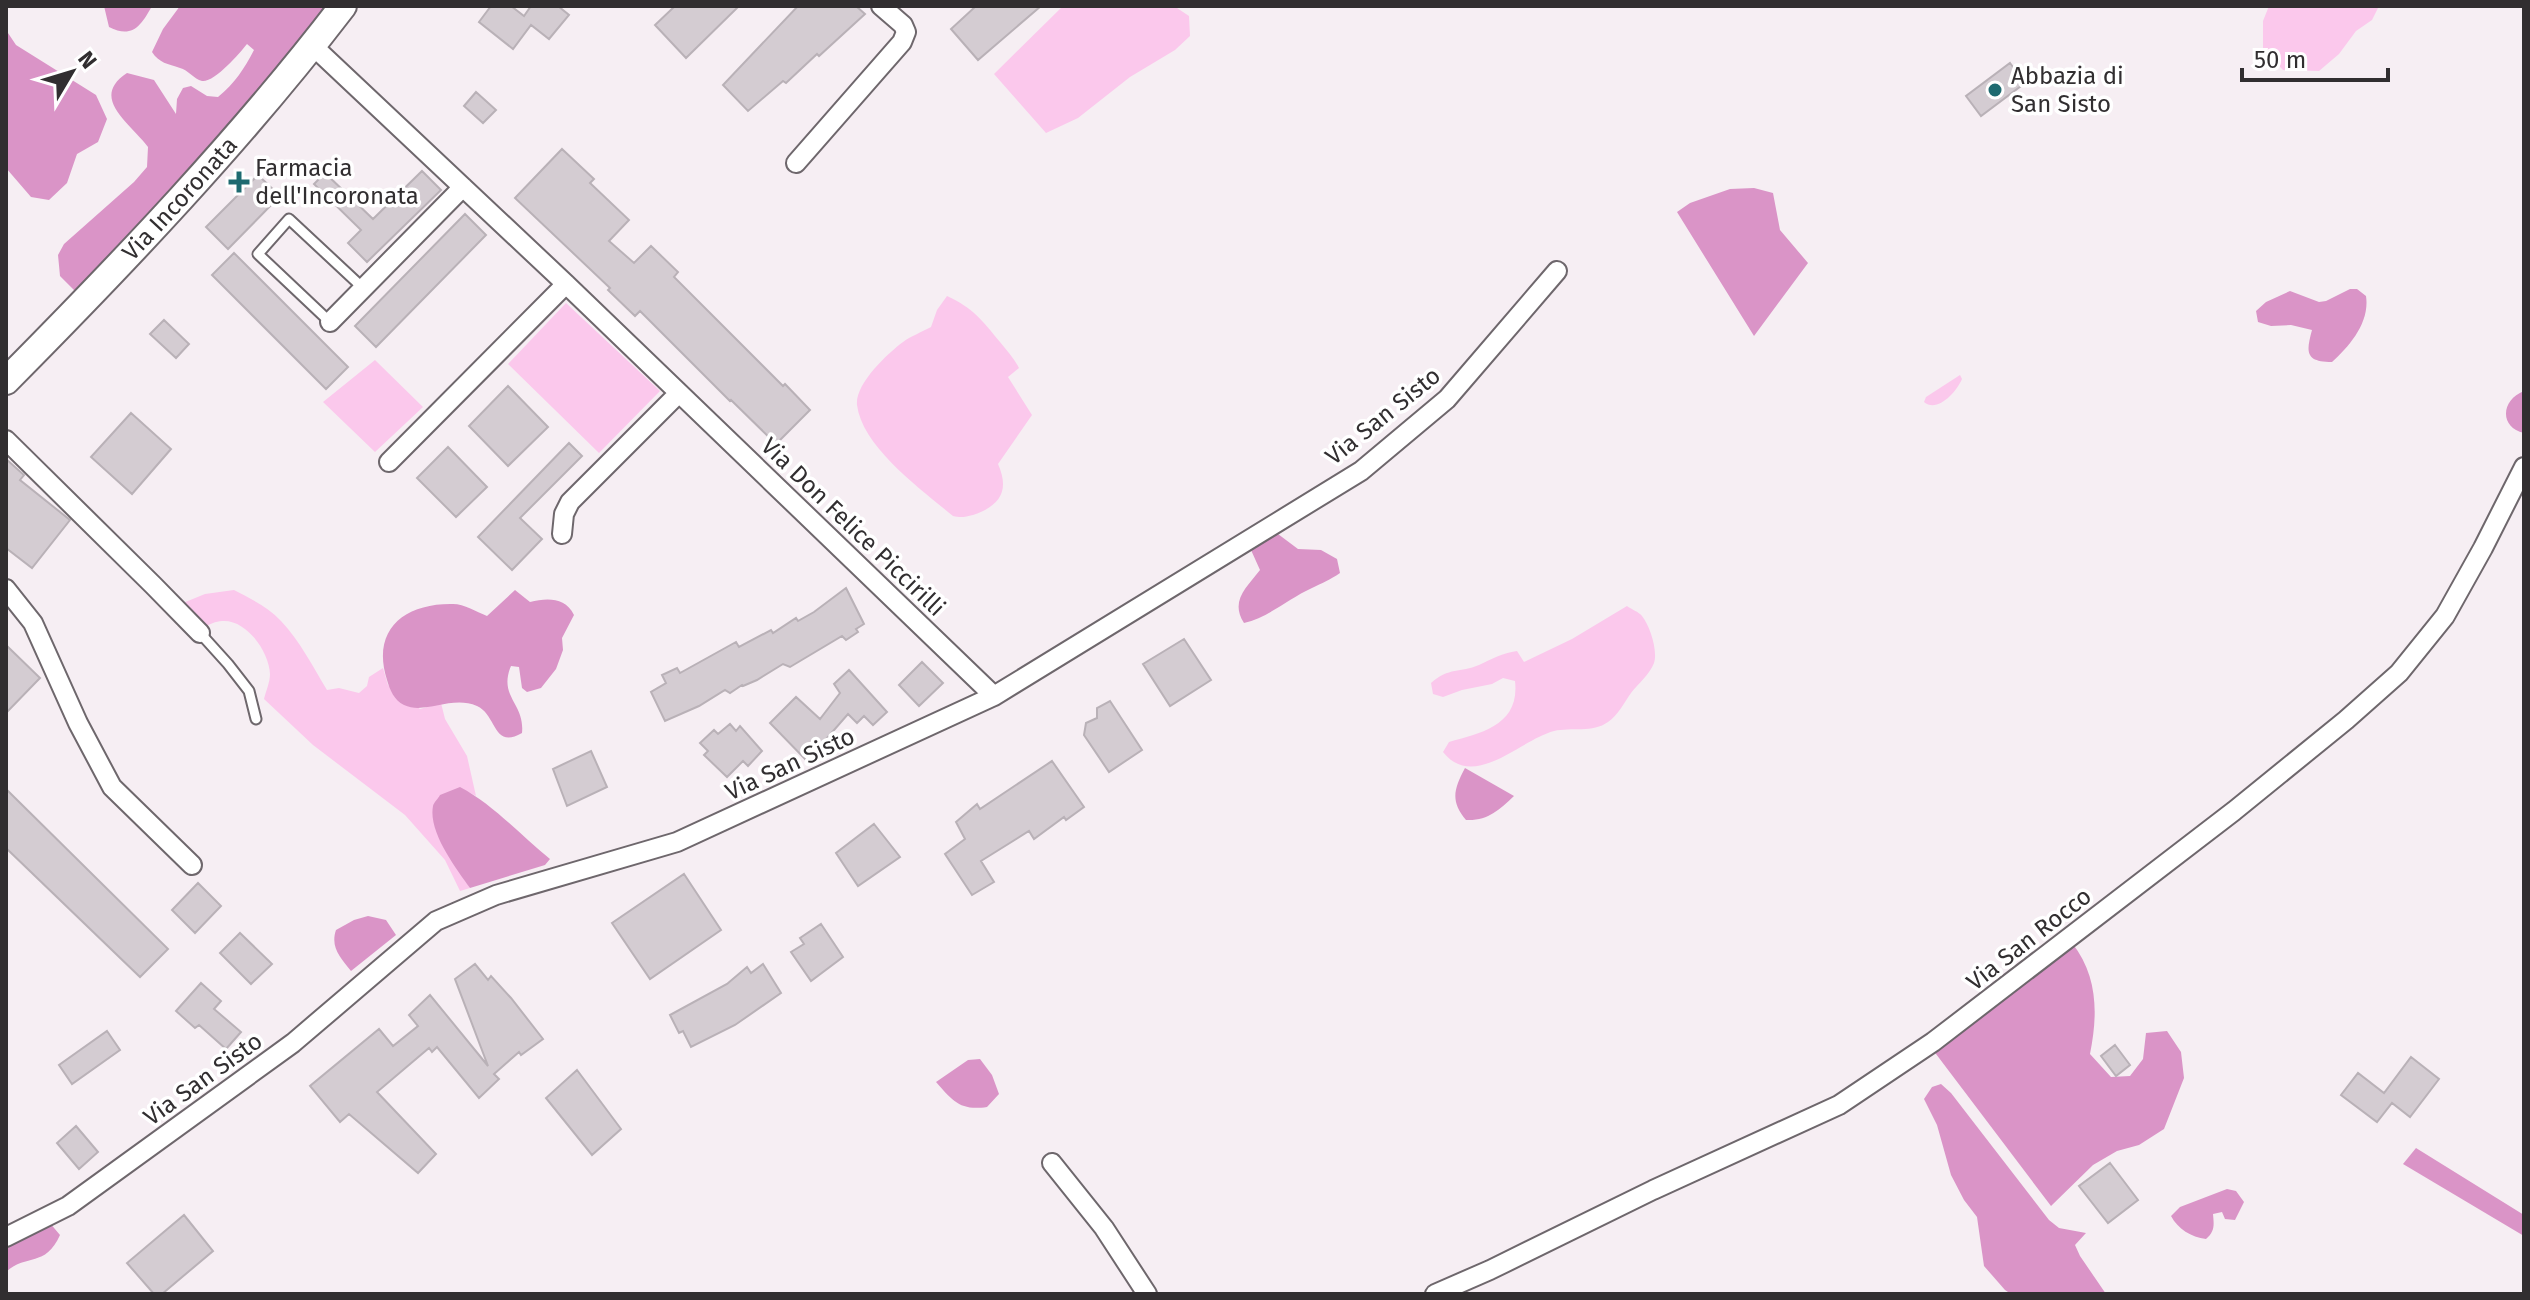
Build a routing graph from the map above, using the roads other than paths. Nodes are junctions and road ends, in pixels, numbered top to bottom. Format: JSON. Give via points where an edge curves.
{"nodes":[{"id":1,"x":343,"y":6,"type":"edge"},
{"id":2,"x":881,"y":6,"type":"edge"},
{"id":3,"x":313,"y":46,"type":"junction"},
{"id":4,"x":796,"y":163,"type":"dead end"},
{"id":5,"x":463,"y":187,"type":"junction"},
{"id":6,"x":1557,"y":271,"type":"dead end"},
{"id":7,"x":566,"y":284,"type":"junction"},
{"id":8,"x":363,"y":288,"type":"junction"},
{"id":9,"x":330,"y":322,"type":"joint"},
{"id":10,"x":6,"y":381,"type":"edge"},
{"id":11,"x":679,"y":393,"type":"junction"},
{"id":12,"x":6,"y":440,"type":"edge"},
{"id":13,"x":389,"y":462,"type":"dead end"},
{"id":14,"x":2524,"y":467,"type":"edge"},
{"id":15,"x":562,"y":534,"type":"dead end"},
{"id":16,"x":6,"y":589,"type":"edge"},
{"id":17,"x":200,"y":633,"type":"joint"},
{"id":18,"x":994,"y":696,"type":"junction"},
{"id":19,"x":256,"y":719,"type":"dead end"},
{"id":20,"x":192,"y":865,"type":"dead end"},
{"id":21,"x":1052,"y":1163,"type":"dead end"},
{"id":22,"x":6,"y":1237,"type":"edge"},
{"id":23,"x":1147,"y":1294,"type":"edge"},
{"id":24,"x":1435,"y":1294,"type":"edge"}],
"edges":[{"from":1,"to":3,"type":"main road","name":"Via Incoronata"},
{"from":2,"to":4,"type":"street","via":[[903,25],[902,42]]},
{"from":3,"to":5,"type":"street","name":"Via Don Felice Piccirilli"},
{"from":3,"to":10,"type":"main road","name":"Via Incoronata","via":[[114,270]]},
{"from":5,"to":7,"type":"street","name":"Via Don Felice Piccirilli"},
{"from":5,"to":8,"type":"street"},
{"from":6,"to":18,"type":"street","name":"Via San Sisto","via":[[1447,399],[1361,471]]},
{"from":7,"to":11,"type":"street","name":"Via Don Felice Piccirilli"},
{"from":7,"to":13,"type":"street"},
{"from":8,"to":9,"type":"street"},
{"from":8,"to":9,"type":"lane","via":[[289,219],[258,254]]},
{"from":11,"to":15,"type":"street","via":[[570,502]]},
{"from":11,"to":18,"type":"street","name":"Via Don Felice Piccirilli"},
{"from":12,"to":17,"type":"street"},
{"from":14,"to":24,"type":"street","name":"Via San Rocco","via":[[2445,616],[2399,673],[2234,811],[1933,1042],[1839,1105]]},
{"from":16,"to":20,"type":"street","via":[[33,623],[112,787]]},
{"from":17,"to":19,"type":"lane","via":[[249,691]]},
{"from":18,"to":22,"type":"street","name":"Via San Sisto","via":[[677,842],[496,895],[436,921],[293,1043],[68,1206]]},
{"from":21,"to":23,"type":"street"}]}
